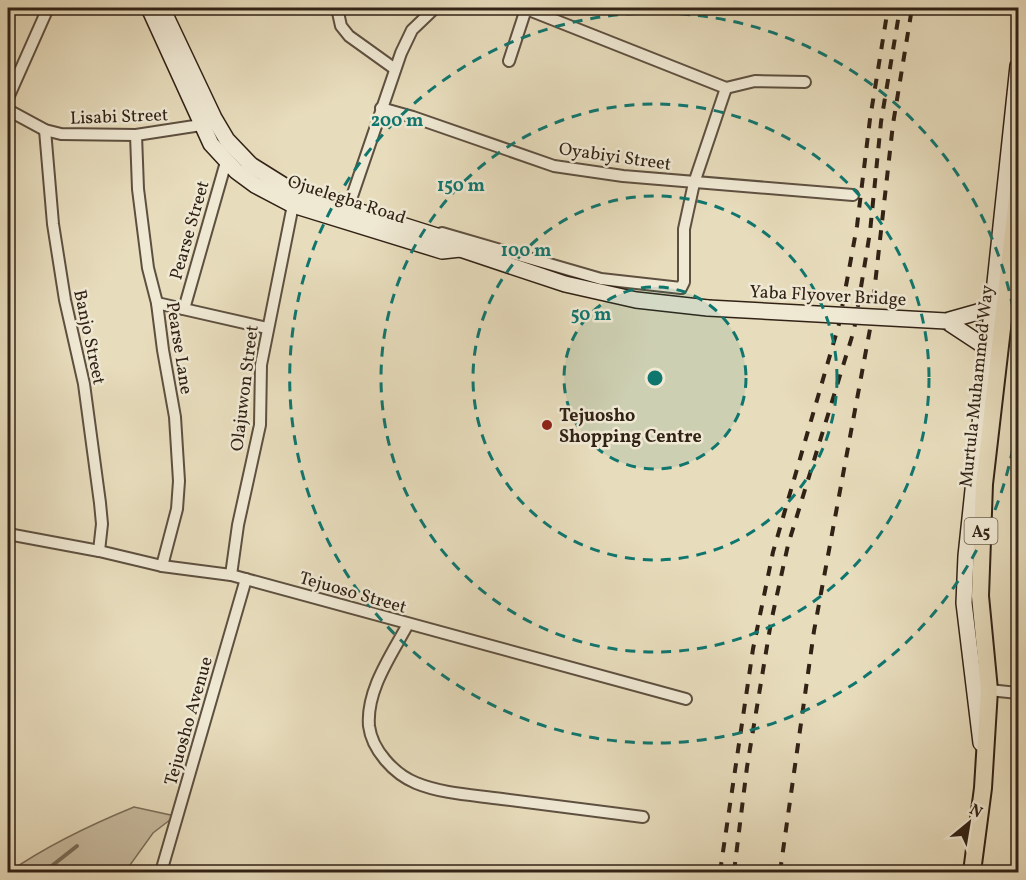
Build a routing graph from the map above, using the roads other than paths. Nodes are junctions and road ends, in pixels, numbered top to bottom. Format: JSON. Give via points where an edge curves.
{"nodes":[{"id":1,"x":48,"y":8,"type":"edge"},
{"id":2,"x":148,"y":8,"type":"edge"},
{"id":3,"x":162,"y":8,"type":"edge"},
{"id":4,"x":337,"y":8,"type":"edge"},
{"id":5,"x":435,"y":8,"type":"edge"},
{"id":6,"x":525,"y":8,"type":"edge"},
{"id":7,"x":508,"y":61,"type":"dead end"},
{"id":8,"x":1018,"y":66,"type":"edge"},
{"id":9,"x":395,"y":69,"type":"junction"},
{"id":10,"x":805,"y":82,"type":"dead end"},
{"id":11,"x":726,"y":88,"type":"junction"},
{"id":12,"x":8,"y":98,"type":"edge"},
{"id":13,"x":381,"y":108,"type":"junction"},
{"id":14,"x":8,"y":110,"type":"edge"},
{"id":15,"x":201,"y":125,"type":"junction"},
{"id":16,"x":45,"y":130,"type":"junction"},
{"id":17,"x":136,"y":135,"type":"junction"},
{"id":18,"x":226,"y":162,"type":"junction"},
{"id":19,"x":694,"y":183,"type":"junction"},
{"id":20,"x":1018,"y":190,"type":"edge"},
{"id":21,"x":853,"y":195,"type":"dead end"},
{"id":22,"x":293,"y":205,"type":"junction"},
{"id":23,"x":346,"y":214,"type":"junction"},
{"id":24,"x":415,"y":229,"type":"junction"},
{"id":25,"x":460,"y":249,"type":"junction"},
{"id":26,"x":158,"y":303,"type":"junction"},
{"id":27,"x":708,"y":308,"type":"joint"},
{"id":28,"x":992,"y":308,"type":"junction"},
{"id":29,"x":184,"y":309,"type":"junction"},
{"id":30,"x":946,"y":321,"type":"junction"},
{"id":31,"x":267,"y":328,"type":"junction"},
{"id":32,"x":987,"y":348,"type":"junction"},
{"id":33,"x":8,"y":534,"type":"edge"},
{"id":34,"x":99,"y":551,"type":"junction"},
{"id":35,"x":162,"y":566,"type":"junction"},
{"id":36,"x":231,"y":575,"type":"junction"},
{"id":37,"x":246,"y":579,"type":"junction"},
{"id":38,"x":408,"y":624,"type":"junction"},
{"id":39,"x":989,"y":690,"type":"junction"},
{"id":40,"x":1018,"y":693,"type":"edge"},
{"id":41,"x":686,"y":699,"type":"dead end"},
{"id":42,"x":983,"y":788,"type":"junction"},
{"id":43,"x":643,"y":817,"type":"dead end"},
{"id":44,"x":161,"y":873,"type":"edge"},
{"id":45,"x":972,"y":873,"type":"edge"}],
"edges":[{"from":1,"to":12,"type":"street"},
{"from":2,"to":15,"type":"main road","name":"Ojuelegba Road"},
{"from":3,"to":23,"type":"main road","name":"Ojuelegba Road","via":[[227,140],[251,165],[287,188]]},
{"from":4,"to":9,"type":"street","via":[[341,26],[349,36]]},
{"from":5,"to":9,"type":"street","via":[[412,30]]},
{"from":6,"to":7,"type":"street"},
{"from":6,"to":11,"type":"street"},
{"from":8,"to":28,"type":"main road"},
{"from":9,"to":13,"type":"street"},
{"from":10,"to":11,"type":"street","via":[[755,81]]},
{"from":11,"to":19,"type":"street"},
{"from":13,"to":19,"type":"street","name":"Oyabiyi Street","via":[[554,166]]},
{"from":13,"to":23,"type":"street"},
{"from":14,"to":16,"type":"street","name":"Lisabi Street"},
{"from":15,"to":17,"type":"street","name":"Lisabi Street"},
{"from":15,"to":18,"type":"main road","name":"Ojuelegba Road"},
{"from":16,"to":17,"type":"street","name":"Lisabi Street","via":[[61,134]]},
{"from":16,"to":34,"type":"street","name":"Banjo Street","via":[[53,224],[84,384],[100,503]]},
{"from":17,"to":26,"type":"street","name":"Pearse Lane","via":[[148,268]]},
{"from":18,"to":22,"type":"main road","name":"Ojuelegba Road","via":[[255,185]]},
{"from":18,"to":29,"type":"street","name":"Pearse Street"},
{"from":19,"to":21,"type":"street","name":"Oyabiyi Street"},
{"from":19,"to":24,"type":"street","via":[[684,229],[681,288],[601,279],[431,230]]},
{"from":20,"to":39,"type":"main road","name":"Murtula Muhammed Way","number":"A5","via":[[984,484],[980,596]]},
{"from":22,"to":23,"type":"main road","name":"Ojuelegba Road"},
{"from":22,"to":31,"type":"street","name":"Olajuwon Street"},
{"from":23,"to":24,"type":"main road","name":"Ojuelegba Road"},
{"from":23,"to":25,"type":"main road","name":"Ojuelegba Road","via":[[442,251]]},
{"from":24,"to":25,"type":"main road","name":"Ojuelegba Road","via":[[443,238]]},
{"from":25,"to":27,"type":"main road","name":"Ojuelegba Road","via":[[565,284],[636,300]]},
{"from":26,"to":29,"type":"street"},
{"from":26,"to":35,"type":"street","name":"Pearse Lane","via":[[175,417],[179,481],[177,509]]},
{"from":27,"to":30,"type":"main road","name":"Yaba Flyover Bridge","bridge":true},
{"from":28,"to":30,"type":"main road","name":"Yaba Flyover Bridge"},
{"from":28,"to":32,"type":"main road"},
{"from":29,"to":31,"type":"street"},
{"from":30,"to":32,"type":"main road"},
{"from":31,"to":36,"type":"street","name":"Olajuwon Street","via":[[261,365],[260,424]]},
{"from":32,"to":42,"type":"main road","via":[[964,603],[982,748]]},
{"from":33,"to":34,"type":"street","name":"Tejuoso Street"},
{"from":34,"to":35,"type":"street","name":"Tejuoso Street"},
{"from":35,"to":36,"type":"street","name":"Tejuoso Street"},
{"from":36,"to":37,"type":"street","name":"Tejuoso Street"},
{"from":37,"to":38,"type":"street","name":"Tejuoso Street"},
{"from":37,"to":44,"type":"street","name":"Tejuosho Avenue"},
{"from":38,"to":41,"type":"street","name":"Tejuoso Street"},
{"from":38,"to":43,"type":"street","via":[[375,688],[369,725],[382,757],[398,772],[414,783],[459,794]]},
{"from":39,"to":40,"type":"street"},
{"from":39,"to":42,"type":"main road","name":"Murtula Muhammed Way","number":"A5"},
{"from":42,"to":45,"type":"main road","name":"Murtula Muhammed Way","number":"A5"}]}
